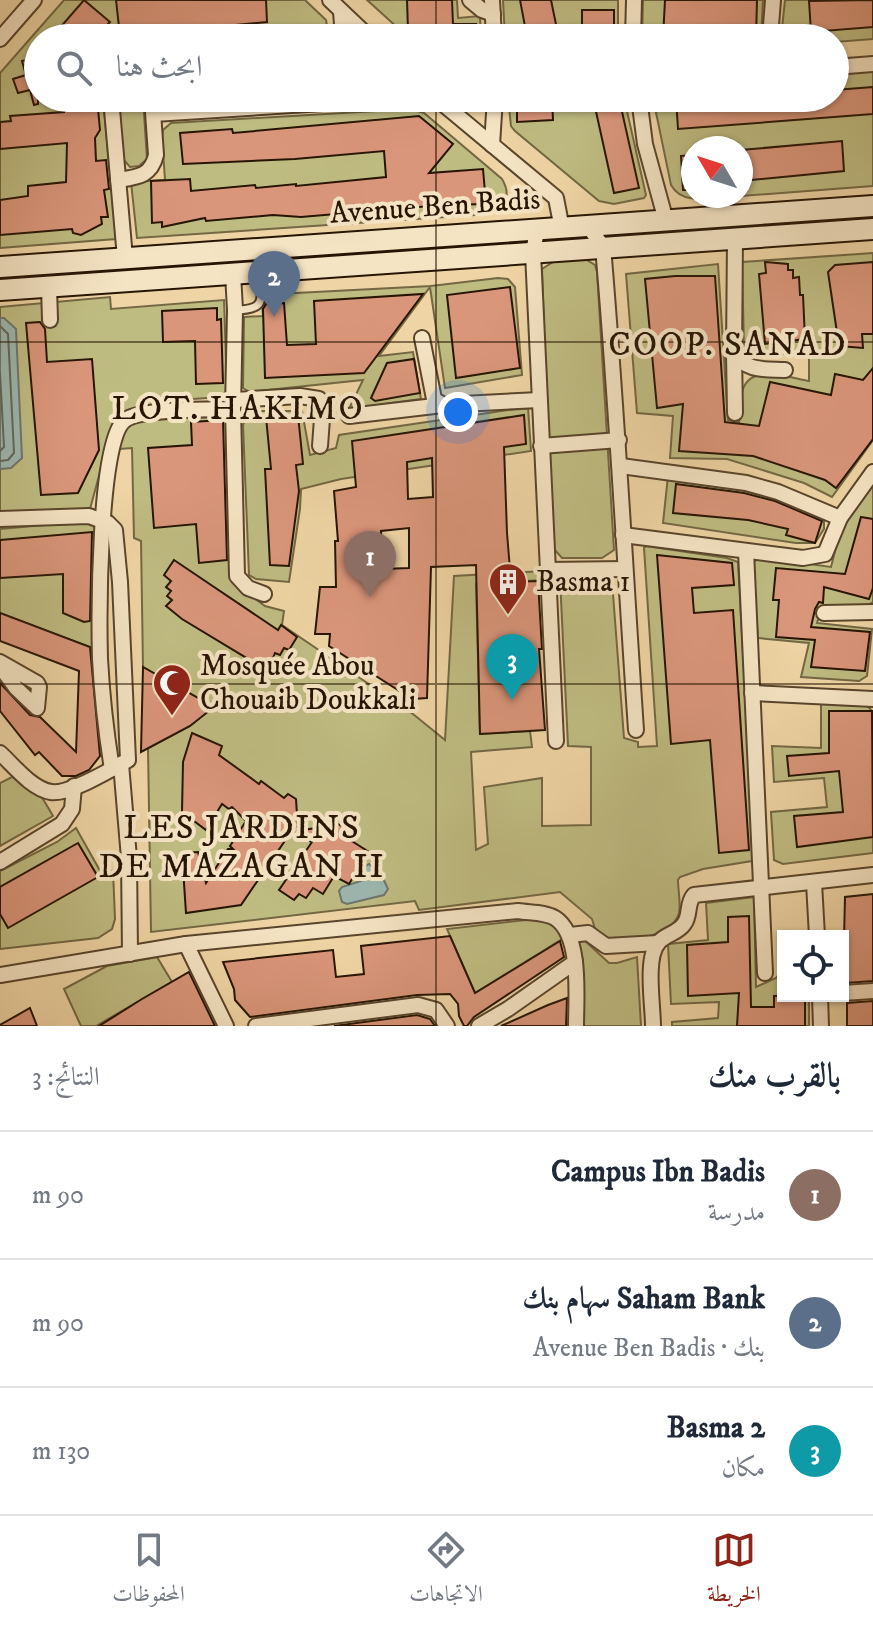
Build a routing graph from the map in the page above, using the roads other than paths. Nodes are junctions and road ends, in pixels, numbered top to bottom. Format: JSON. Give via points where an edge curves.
{"nodes":[{"id":1,"x":34,"y":0,"type":"edge"},
{"id":2,"x":470,"y":0,"type":"edge"},
{"id":3,"x":634,"y":0,"type":"edge"},
{"id":4,"x":773,"y":0,"type":"edge"},
{"id":5,"x":336,"y":5,"type":"edge"},
{"id":6,"x":493,"y":7,"type":"edge"},
{"id":7,"x":356,"y":24,"type":"edge"},
{"id":8,"x":633,"y":24,"type":"edge"},
{"id":9,"x":771,"y":24,"type":"edge"},
{"id":10,"x":0,"y":39,"type":"edge"},
{"id":11,"x":873,"y":64,"type":"edge"},
{"id":12,"x":849,"y":66,"type":"edge"},
{"id":13,"x":112,"y":112,"type":"edge"},
{"id":14,"x":182,"y":112,"type":"edge"},
{"id":15,"x":453,"y":112,"type":"edge"},
{"id":16,"x":494,"y":112,"type":"edge"},
{"id":17,"x":641,"y":112,"type":"edge"},
{"id":18,"x":154,"y":114,"type":"joint"},
{"id":19,"x":492,"y":145,"type":"junction"},
{"id":20,"x":118,"y":180,"type":"junction"},
{"id":21,"x":873,"y":206,"type":"edge"},
{"id":22,"x":666,"y":221,"type":"junction"},
{"id":23,"x":589,"y":227,"type":"junction"},
{"id":24,"x":562,"y":229,"type":"junction"},
{"id":25,"x":873,"y":229,"type":"edge"},
{"id":26,"x":537,"y":230,"type":"junction"},
{"id":27,"x":735,"y":239,"type":"junction"},
{"id":28,"x":603,"y":247,"type":"junction"},
{"id":29,"x":533,"y":253,"type":"junction"},
{"id":30,"x":125,"y":258,"type":"junction"},
{"id":31,"x":0,"y":267,"type":"edge"},
{"id":32,"x":260,"y":272,"type":"junction"},
{"id":33,"x":233,"y":273,"type":"junction"},
{"id":34,"x":49,"y":287,"type":"junction"},
{"id":35,"x":0,"y":290,"type":"edge"},
{"id":36,"x":235,"y":310,"type":"junction"},
{"id":37,"x":50,"y":320,"type":"dead end"},
{"id":38,"x":422,"y":338,"type":"dead end"},
{"id":39,"x":734,"y":353,"type":"junction"},
{"id":40,"x":785,"y":370,"type":"dead end"},
{"id":41,"x":539,"y":400,"type":"junction"},
{"id":42,"x":234,"y":405,"type":"junction"},
{"id":43,"x":443,"y":405,"type":"junction"},
{"id":44,"x":735,"y":413,"type":"dead end"},
{"id":45,"x":349,"y":416,"type":"dead end"},
{"id":46,"x":619,"y":440,"type":"junction"},
{"id":47,"x":320,"y":446,"type":"dead end"},
{"id":48,"x":541,"y":446,"type":"junction"},
{"id":49,"x":621,"y":466,"type":"junction"},
{"id":50,"x":873,"y":472,"type":"edge"},
{"id":51,"x":840,"y":518,"type":"junction"},
{"id":52,"x":0,"y":519,"type":"edge"},
{"id":53,"x":102,"y":520,"type":"junction"},
{"id":54,"x":623,"y":535,"type":"junction"},
{"id":55,"x":746,"y":551,"type":"junction"},
{"id":56,"x":625,"y":569,"type":"junction"},
{"id":57,"x":547,"y":570,"type":"junction"},
{"id":58,"x":100,"y":582,"type":"junction"},
{"id":59,"x":120,"y":582,"type":"junction"},
{"id":60,"x":264,"y":594,"type":"dead end"},
{"id":61,"x":873,"y":612,"type":"edge"},
{"id":62,"x":824,"y":613,"type":"dead end"},
{"id":63,"x":123,"y":635,"type":"junction"},
{"id":64,"x":100,"y":638,"type":"junction"},
{"id":65,"x":752,"y":693,"type":"junction"},
{"id":66,"x":873,"y":699,"type":"edge"},
{"id":67,"x":636,"y":730,"type":"dead end"},
{"id":68,"x":556,"y":741,"type":"dead end"},
{"id":69,"x":0,"y":753,"type":"edge"},
{"id":70,"x":116,"y":766,"type":"junction"},
{"id":71,"x":6,"y":767,"type":"edge"},
{"id":72,"x":74,"y":786,"type":"junction"},
{"id":73,"x":0,"y":862,"type":"edge"},
{"id":74,"x":873,"y":875,"type":"edge"},
{"id":75,"x":814,"y":883,"type":"junction"},
{"id":76,"x":763,"y":888,"type":"junction"},
{"id":77,"x":817,"y":930,"type":"edge"},
{"id":78,"x":570,"y":935,"type":"junction"},
{"id":79,"x":658,"y":943,"type":"junction"},
{"id":80,"x":186,"y":944,"type":"junction"},
{"id":81,"x":130,"y":954,"type":"junction"},
{"id":82,"x":575,"y":962,"type":"junction"},
{"id":83,"x":765,"y":973,"type":"dead end"},
{"id":84,"x":0,"y":975,"type":"edge"},
{"id":85,"x":873,"y":991,"type":"edge"},
{"id":86,"x":849,"y":993,"type":"edge"},
{"id":87,"x":820,"y":1002,"type":"edge"},
{"id":88,"x":508,"y":1009,"type":"junction"},
{"id":89,"x":226,"y":1026,"type":"edge"},
{"id":90,"x":256,"y":1026,"type":"edge"},
{"id":91,"x":447,"y":1026,"type":"edge"},
{"id":92,"x":479,"y":1026,"type":"edge"},
{"id":93,"x":509,"y":1026,"type":"edge"},
{"id":94,"x":576,"y":1026,"type":"edge"},
{"id":95,"x":653,"y":1026,"type":"edge"},
{"id":96,"x":821,"y":1026,"type":"edge"}],
"edges":[{"from":1,"to":10,"type":"street"},
{"from":2,"to":6,"type":"street","via":[[482,10]]},
{"from":3,"to":8,"type":"street"},
{"from":4,"to":9,"type":"street"},
{"from":5,"to":7,"type":"street"},
{"from":11,"to":12,"type":"street"},
{"from":13,"to":20,"type":"street"},
{"from":14,"to":18,"type":"street"},
{"from":15,"to":19,"type":"street"},
{"from":16,"to":19,"type":"street"},
{"from":17,"to":22,"type":"street"},
{"from":18,"to":20,"type":"street","via":[[156,155],[151,171]]},
{"from":19,"to":24,"type":"street","via":[[556,198]]},
{"from":20,"to":30,"type":"street"},
{"from":21,"to":22,"type":"main road","name":"Avenue Ben Badis"},
{"from":22,"to":23,"type":"main road","name":"Avenue Ben Badis"},
{"from":23,"to":24,"type":"main road","name":"Avenue Ben Badis"},
{"from":23,"to":28,"type":"street"},
{"from":24,"to":26,"type":"main road","name":"Avenue Ben Badis"},
{"from":25,"to":27,"type":"main road","name":"Avenue Ben Badis"},
{"from":26,"to":29,"type":"street"},
{"from":26,"to":30,"type":"main road","name":"Avenue Ben Badis"},
{"from":27,"to":28,"type":"main road","name":"Avenue Ben Badis"},
{"from":27,"to":39,"type":"street"},
{"from":28,"to":29,"type":"main road","name":"Avenue Ben Badis"},
{"from":28,"to":46,"type":"street"},
{"from":29,"to":32,"type":"main road","name":"Avenue Ben Badis"},
{"from":29,"to":41,"type":"street"},
{"from":30,"to":31,"type":"main road","name":"Avenue Ben Badis"},
{"from":32,"to":33,"type":"main road","name":"Avenue Ben Badis"},
{"from":32,"to":36,"type":"lane","via":[[259,306]]},
{"from":33,"to":34,"type":"main road","name":"Avenue Ben Badis"},
{"from":33,"to":36,"type":"street"},
{"from":34,"to":35,"type":"main road","name":"Avenue Ben Badis"},
{"from":34,"to":37,"type":"street"},
{"from":36,"to":42,"type":"street"},
{"from":38,"to":43,"type":"street","via":[[434,399]]},
{"from":39,"to":40,"type":"street","via":[[749,368]]},
{"from":39,"to":44,"type":"street"},
{"from":41,"to":43,"type":"street"},
{"from":41,"to":48,"type":"street"},
{"from":42,"to":47,"type":"street","via":[[300,396],[319,399]]},
{"from":42,"to":53,"type":"street","via":[[147,413],[123,421],[114,436]]},
{"from":42,"to":60,"type":"street","via":[[237,576]]},
{"from":43,"to":45,"type":"street"},
{"from":46,"to":48,"type":"street"},
{"from":46,"to":49,"type":"street"},
{"from":48,"to":57,"type":"street"},
{"from":49,"to":51,"type":"street","via":[[746,483]]},
{"from":49,"to":54,"type":"street"},
{"from":50,"to":51,"type":"street"},
{"from":51,"to":55,"type":"street","via":[[825,554],[818,558]]},
{"from":52,"to":53,"type":"street","via":[[71,515]]},
{"from":53,"to":58,"type":"street"},
{"from":53,"to":59,"type":"street","via":[[115,530]]},
{"from":54,"to":55,"type":"street"},
{"from":54,"to":56,"type":"street"},
{"from":55,"to":65,"type":"street"},
{"from":56,"to":57,"type":"street"},
{"from":56,"to":67,"type":"street"},
{"from":57,"to":68,"type":"street"},
{"from":58,"to":59,"type":"street"},
{"from":58,"to":64,"type":"street"},
{"from":59,"to":63,"type":"street"},
{"from":61,"to":62,"type":"street"},
{"from":63,"to":64,"type":"street"},
{"from":63,"to":70,"type":"street","via":[[128,760]]},
{"from":64,"to":70,"type":"street","via":[[104,710]]},
{"from":65,"to":66,"type":"street"},
{"from":65,"to":76,"type":"street"},
{"from":69,"to":71,"type":"street"},
{"from":70,"to":72,"type":"street"},
{"from":70,"to":81,"type":"street","via":[[129,858]]},
{"from":71,"to":72,"type":"street","via":[[52,793]]},
{"from":72,"to":73,"type":"street","via":[[72,809],[62,824]]},
{"from":74,"to":75,"type":"street"},
{"from":75,"to":76,"type":"street"},
{"from":75,"to":77,"type":"street"},
{"from":76,"to":79,"type":"street","via":[[694,895],[683,925]]},
{"from":76,"to":83,"type":"street"},
{"from":78,"to":79,"type":"street","via":[[588,933],[606,946]]},
{"from":78,"to":80,"type":"street","via":[[556,919],[518,911]]},
{"from":78,"to":82,"type":"street"},
{"from":79,"to":95,"type":"street","via":[[651,964]]},
{"from":80,"to":81,"type":"street"},
{"from":80,"to":89,"type":"street"},
{"from":81,"to":84,"type":"street"},
{"from":82,"to":88,"type":"street"},
{"from":82,"to":94,"type":"street"},
{"from":85,"to":86,"type":"street"},
{"from":87,"to":96,"type":"street"},
{"from":88,"to":92,"type":"street"},
{"from":88,"to":93,"type":"street"},
{"from":90,"to":91,"type":"street","via":[[418,1005],[436,1010]]}]}
